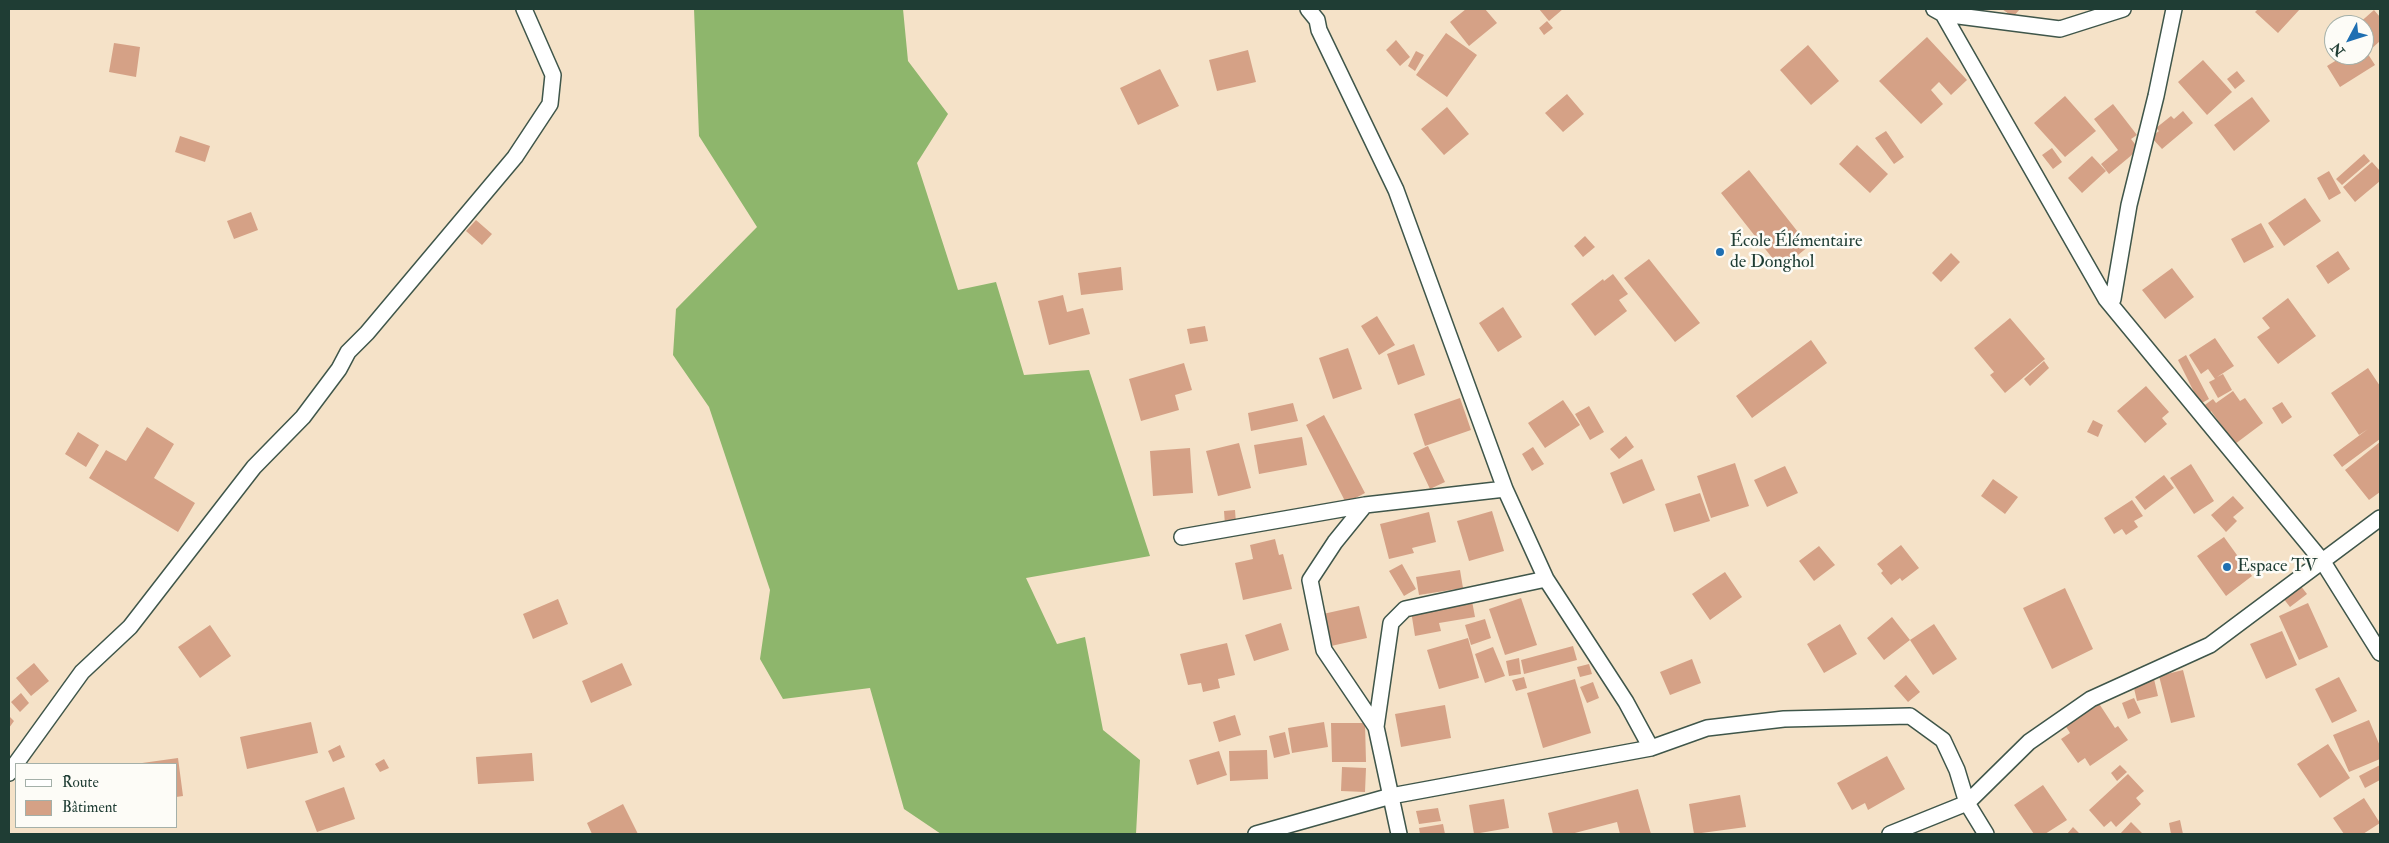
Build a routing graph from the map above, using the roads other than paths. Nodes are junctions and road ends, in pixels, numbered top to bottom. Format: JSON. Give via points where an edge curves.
{"nodes":[{"id":1,"x":524,"y":9,"type":"edge"},
{"id":2,"x":1308,"y":9,"type":"edge"},
{"id":3,"x":2123,"y":9,"type":"edge"},
{"id":4,"x":2174,"y":9,"type":"edge"},
{"id":5,"x":1938,"y":12,"type":"edge"},
{"id":6,"x":2110,"y":303,"type":"junction"},
{"id":7,"x":1505,"y":488,"type":"junction"},
{"id":8,"x":1365,"y":505,"type":"junction"},
{"id":9,"x":2380,"y":518,"type":"edge"},
{"id":10,"x":1182,"y":538,"type":"dead end"},
{"id":11,"x":2324,"y":562,"type":"junction"},
{"id":12,"x":1546,"y":579,"type":"junction"},
{"id":13,"x":2380,"y":653,"type":"edge"},
{"id":14,"x":1376,"y":727,"type":"junction"},
{"id":15,"x":1651,"y":748,"type":"junction"},
{"id":16,"x":16,"y":763,"type":"edge"},
{"id":17,"x":1391,"y":796,"type":"junction"},
{"id":18,"x":1967,"y":803,"type":"junction"},
{"id":19,"x":1256,"y":834,"type":"edge"},
{"id":20,"x":1399,"y":834,"type":"edge"},
{"id":21,"x":1890,"y":834,"type":"edge"},
{"id":22,"x":1986,"y":834,"type":"edge"}],
"edges":[{"from":1,"to":16,"type":"street","via":[[553,75],[550,104],[515,157],[348,352],[303,417],[254,467],[130,626],[82,672]]},
{"from":2,"to":7,"type":"street","via":[[1396,190]]},
{"from":3,"to":5,"type":"street","via":[[2060,29]]},
{"from":4,"to":6,"type":"street"},
{"from":5,"to":6,"type":"street"},
{"from":6,"to":11,"type":"street"},
{"from":7,"to":8,"type":"street"},
{"from":7,"to":12,"type":"street"},
{"from":8,"to":10,"type":"street"},
{"from":8,"to":14,"type":"street","via":[[1310,580],[1324,650]]},
{"from":9,"to":11,"type":"street"},
{"from":11,"to":13,"type":"street"},
{"from":11,"to":18,"type":"street","via":[[2210,645],[2091,699],[2029,742]]},
{"from":12,"to":14,"type":"street","via":[[1405,609],[1392,623]]},
{"from":12,"to":15,"type":"street","via":[[1626,702]]},
{"from":14,"to":17,"type":"street"},
{"from":15,"to":17,"type":"street"},
{"from":15,"to":18,"type":"street","via":[[1707,728],[1784,719],[1910,716],[1943,740]]},
{"from":17,"to":19,"type":"street"},
{"from":17,"to":20,"type":"street"},
{"from":18,"to":21,"type":"street"},
{"from":18,"to":22,"type":"street"}]}
